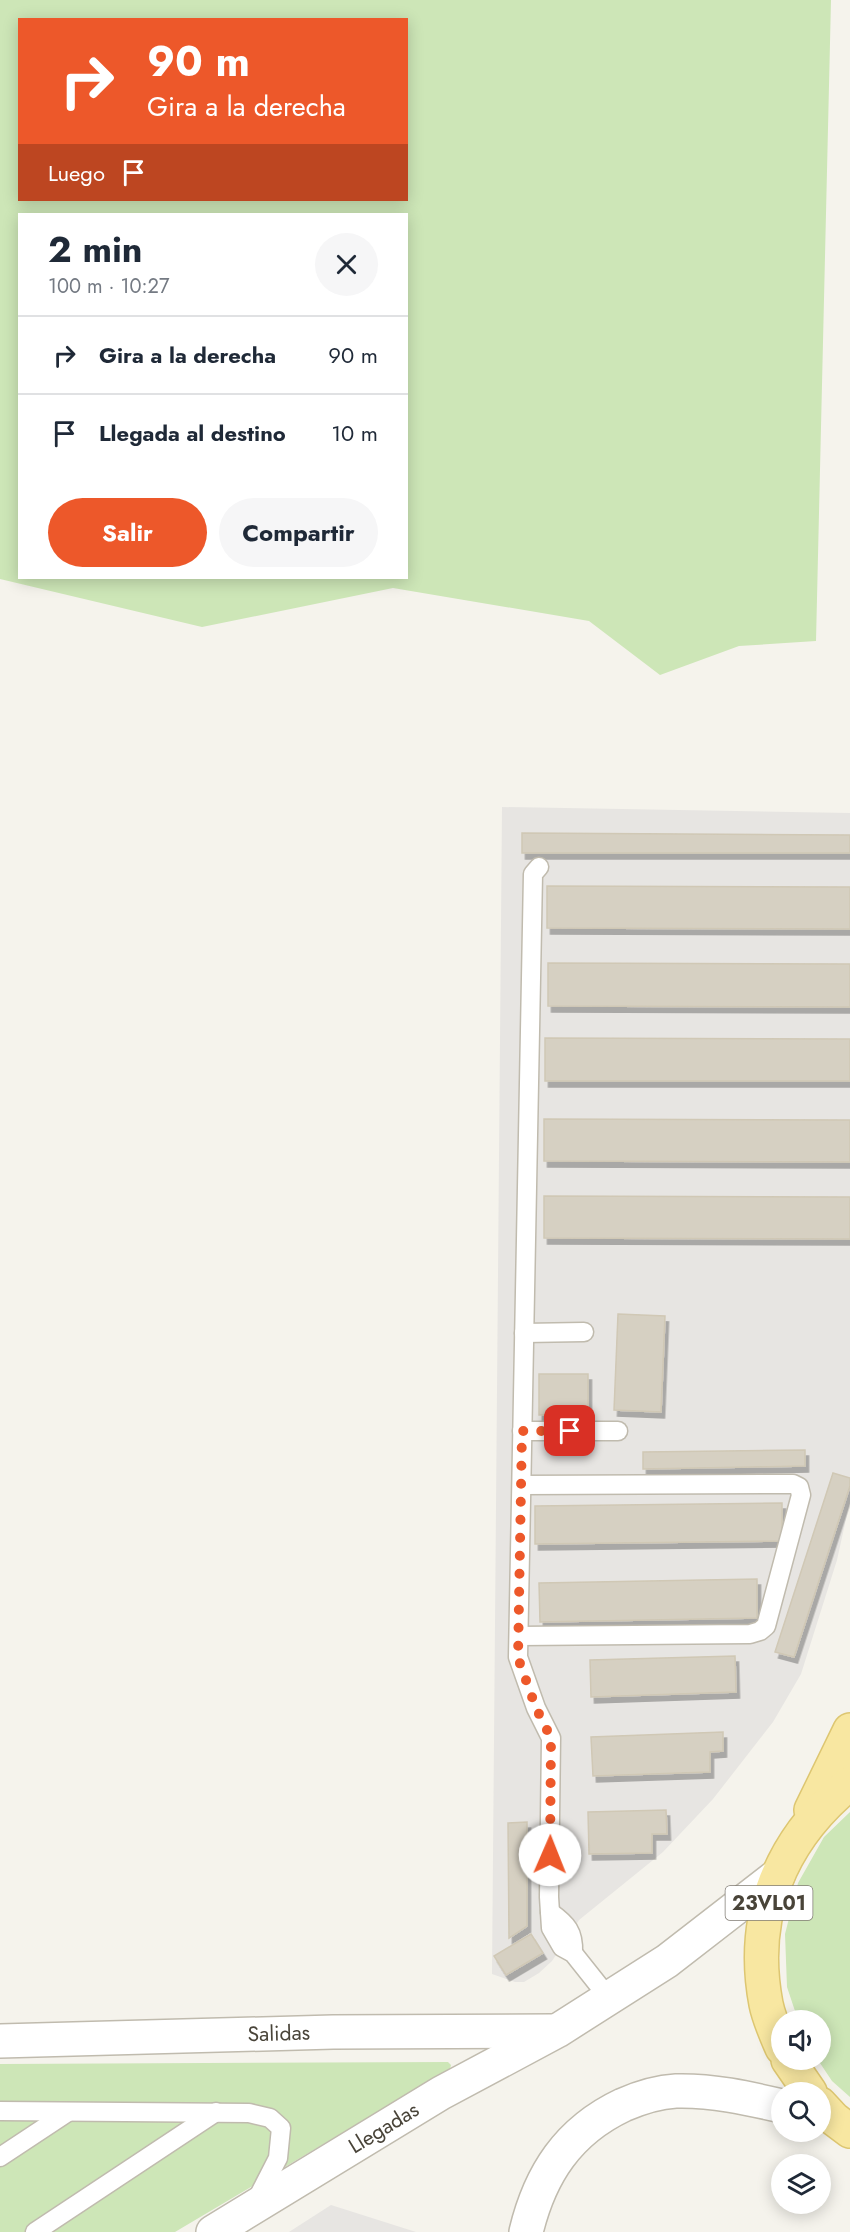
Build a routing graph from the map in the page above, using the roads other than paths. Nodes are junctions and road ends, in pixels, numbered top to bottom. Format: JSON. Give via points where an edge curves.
{"nodes":[{"id":1,"x":540,"y":867,"type":"dead end"},
{"id":2,"x":584,"y":1332,"type":"dead end"},
{"id":3,"x":525,"y":1333,"type":"junction"},
{"id":4,"x":522,"y":1431,"type":"junction"},
{"id":5,"x":618,"y":1431,"type":"dead end"},
{"id":6,"x":522,"y":1485,"type":"junction"},
{"id":7,"x":519,"y":1636,"type":"junction"},
{"id":8,"x":850,"y":1730,"type":"edge"},
{"id":9,"x":850,"y":1783,"type":"edge"},
{"id":10,"x":798,"y":1836,"type":"junction"},
{"id":11,"x":777,"y":1875,"type":"junction"},
{"id":12,"x":608,"y":1997,"type":"junction"},
{"id":13,"x":771,"y":2019,"type":"edge"},
{"id":14,"x":557,"y":2031,"type":"junction"},
{"id":15,"x":0,"y":2041,"type":"edge"},
{"id":16,"x":771,"y":2104,"type":"edge"},
{"id":17,"x":0,"y":2111,"type":"edge"},
{"id":18,"x":68,"y":2112,"type":"junction"},
{"id":19,"x":216,"y":2112,"type":"junction"},
{"id":20,"x":0,"y":2157,"type":"edge"},
{"id":21,"x":253,"y":2208,"type":"junction"},
{"id":22,"x":35,"y":2232,"type":"edge"},
{"id":23,"x":213,"y":2232,"type":"edge"},
{"id":24,"x":526,"y":2232,"type":"edge"}],
"edges":[{"from":1,"to":3,"type":"lane","via":[[533,874]]},
{"from":2,"to":3,"type":"lane"},
{"from":3,"to":4,"type":"lane"},
{"from":4,"to":5,"type":"lane"},
{"from":4,"to":6,"type":"lane"},
{"from":6,"to":7,"type":"lane"},
{"from":6,"to":7,"type":"lane","via":[[793,1484],[801,1495],[766,1626],[760,1631]]},
{"from":7,"to":12,"type":"lane","via":[[518,1658],[523,1674],[551,1738],[550,1912],[563,1921],[574,1938],[573,1953]]},
{"from":8,"to":10,"type":"main road","number":"23VL01"},
{"from":9,"to":10,"type":"main road","number":"23VL01","via":[[827,1802]]},
{"from":10,"to":11,"type":"main road","number":"23VL01"},
{"from":11,"to":12,"type":"street","name":"Llegadas","via":[[667,1961]]},
{"from":11,"to":13,"type":"main road","number":"23VL01","via":[[765,1917],[761,1962]]},
{"from":12,"to":14,"type":"street","name":"Llegadas"},
{"from":14,"to":15,"type":"street","name":"Salidas","via":[[333,2032]]},
{"from":14,"to":21,"type":"street","name":"Llegadas","via":[[441,2093]]},
{"from":16,"to":24,"type":"street","via":[[675,2091],[639,2098],[600,2116],[565,2148],[552,2168]]},
{"from":17,"to":18,"type":"lane"},
{"from":18,"to":19,"type":"lane"},
{"from":18,"to":20,"type":"lane"},
{"from":19,"to":21,"type":"lane","via":[[270,2118],[281,2128],[278,2158]]},
{"from":19,"to":22,"type":"lane"},
{"from":21,"to":23,"type":"street","name":"Llegadas"}]}
